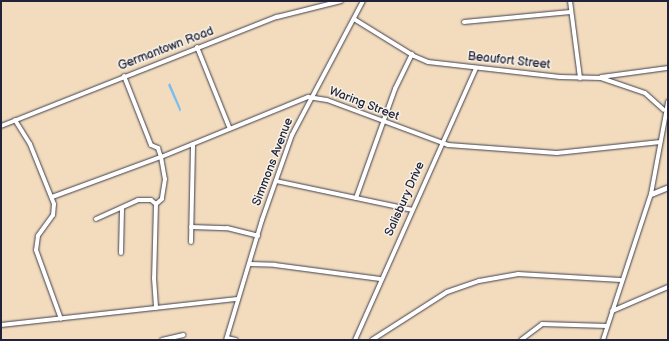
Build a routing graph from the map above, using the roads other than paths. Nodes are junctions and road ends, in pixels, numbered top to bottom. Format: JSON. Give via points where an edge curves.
{"nodes":[{"id":1,"x":341,"y":1,"type":"edge"},
{"id":2,"x":363,"y":1,"type":"edge"},
{"id":3,"x":570,"y":1,"type":"edge"},
{"id":4,"x":571,"y":12,"type":"junction"},
{"id":5,"x":354,"y":19,"type":"junction"},
{"id":6,"x":464,"y":22,"type":"dead end"},
{"id":7,"x":197,"y":48,"type":"junction"},
{"id":8,"x":412,"y":54,"type":"junction"},
{"id":9,"x":476,"y":68,"type":"junction"},
{"id":10,"x":668,"y":68,"type":"edge"},
{"id":11,"x":124,"y":76,"type":"junction"},
{"id":12,"x":580,"y":78,"type":"junction"},
{"id":13,"x":601,"y":78,"type":"junction"},
{"id":14,"x":311,"y":97,"type":"junction"},
{"id":15,"x":668,"y":102,"type":"edge"},
{"id":16,"x":664,"y":110,"type":"junction"},
{"id":17,"x":15,"y":120,"type":"junction"},
{"id":18,"x":383,"y":121,"type":"junction"},
{"id":19,"x":1,"y":126,"type":"edge"},
{"id":20,"x":230,"y":129,"type":"junction"},
{"id":21,"x":660,"y":142,"type":"junction"},
{"id":22,"x":193,"y":144,"type":"junction"},
{"id":23,"x":441,"y":144,"type":"junction"},
{"id":24,"x":161,"y":157,"type":"junction"},
{"id":25,"x":276,"y":181,"type":"junction"},
{"id":26,"x":668,"y":187,"type":"edge"},
{"id":27,"x":651,"y":194,"type":"junction"},
{"id":28,"x":52,"y":197,"type":"junction"},
{"id":29,"x":356,"y":198,"type":"junction"},
{"id":30,"x":156,"y":204,"type":"junction"},
{"id":31,"x":122,"y":208,"type":"junction"},
{"id":32,"x":412,"y":210,"type":"junction"},
{"id":33,"x":96,"y":219,"type":"dead end"},
{"id":34,"x":191,"y":227,"type":"junction"},
{"id":35,"x":258,"y":236,"type":"junction"},
{"id":36,"x":191,"y":242,"type":"dead end"},
{"id":37,"x":122,"y":253,"type":"dead end"},
{"id":38,"x":250,"y":264,"type":"junction"},
{"id":39,"x":380,"y":279,"type":"junction"},
{"id":40,"x":621,"y":280,"type":"junction"},
{"id":41,"x":668,"y":287,"type":"edge"},
{"id":42,"x":238,"y":299,"type":"junction"},
{"id":43,"x":156,"y":308,"type":"junction"},
{"id":44,"x":612,"y":311,"type":"junction"},
{"id":45,"x":61,"y":318,"type":"junction"},
{"id":46,"x":1,"y":324,"type":"edge"},
{"id":47,"x":607,"y":326,"type":"junction"},
{"id":48,"x":183,"y":334,"type":"dead end"},
{"id":49,"x":227,"y":339,"type":"edge"},
{"id":50,"x":162,"y":340,"type":"edge"},
{"id":51,"x":236,"y":340,"type":"edge"},
{"id":52,"x":355,"y":340,"type":"edge"},
{"id":53,"x":372,"y":340,"type":"edge"},
{"id":54,"x":521,"y":340,"type":"edge"},
{"id":55,"x":603,"y":340,"type":"edge"}],
"edges":[{"from":1,"to":7,"type":"street","name":"Germantown Road","via":[[288,13]]},
{"from":2,"to":5,"type":"street","name":"Simmons Avenue"},
{"from":3,"to":4,"type":"street"},
{"from":4,"to":6,"type":"street"},
{"from":4,"to":12,"type":"street"},
{"from":5,"to":8,"type":"street","name":"Beaufort Street"},
{"from":5,"to":14,"type":"street","name":"Simmons Avenue"},
{"from":7,"to":11,"type":"street","name":"Germantown Road"},
{"from":7,"to":20,"type":"street"},
{"from":8,"to":9,"type":"street","name":"Beaufort Street","via":[[433,63]]},
{"from":8,"to":18,"type":"street","via":[[398,81]]},
{"from":9,"to":12,"type":"street","name":"Beaufort Street"},
{"from":9,"to":23,"type":"street","name":"Salisbury Drive"},
{"from":10,"to":13,"type":"street"},
{"from":11,"to":17,"type":"street","name":"Germantown Road"},
{"from":11,"to":24,"type":"street","via":[[151,145],[158,148]]},
{"from":12,"to":13,"type":"street","name":"Beaufort Street"},
{"from":13,"to":16,"type":"street","name":"Beaufort Street","via":[[645,93]]},
{"from":14,"to":18,"type":"street","name":"Waring Street","via":[[327,100]]},
{"from":14,"to":20,"type":"street","name":"Waring Street"},
{"from":14,"to":25,"type":"street","name":"Simmons Avenue","via":[[292,135]]},
{"from":15,"to":16,"type":"street"},
{"from":16,"to":21,"type":"street"},
{"from":17,"to":19,"type":"street","name":"Germantown Road"},
{"from":17,"to":28,"type":"street","via":[[30,144]]},
{"from":18,"to":23,"type":"street","name":"Waring Street"},
{"from":18,"to":29,"type":"street"},
{"from":20,"to":22,"type":"street","name":"Waring Street"},
{"from":21,"to":23,"type":"street","name":"Waring Street","via":[[557,153]]},
{"from":21,"to":27,"type":"street"},
{"from":22,"to":24,"type":"street","name":"Waring Street"},
{"from":22,"to":34,"type":"street"},
{"from":23,"to":32,"type":"street","name":"Salisbury Drive"},
{"from":24,"to":28,"type":"street","name":"Waring Street"},
{"from":24,"to":30,"type":"street","via":[[165,190],[162,199]]},
{"from":25,"to":29,"type":"street"},
{"from":25,"to":35,"type":"street","name":"Simmons Avenue"},
{"from":26,"to":27,"type":"street"},
{"from":27,"to":40,"type":"street"},
{"from":28,"to":45,"type":"street","via":[[55,210],[38,236],[36,250]]},
{"from":29,"to":32,"type":"street"},
{"from":30,"to":31,"type":"street","via":[[151,200],[138,200]]},
{"from":30,"to":43,"type":"street"},
{"from":31,"to":33,"type":"street"},
{"from":31,"to":37,"type":"street"},
{"from":32,"to":39,"type":"street","name":"Salisbury Drive"},
{"from":34,"to":35,"type":"street","via":[[227,228]]},
{"from":34,"to":36,"type":"street"},
{"from":35,"to":38,"type":"street","name":"Simmons Avenue"},
{"from":38,"to":39,"type":"street","via":[[275,264]]},
{"from":38,"to":42,"type":"street","name":"Simmons Avenue"},
{"from":39,"to":52,"type":"street","name":"Salisbury Drive"},
{"from":40,"to":44,"type":"street"},
{"from":40,"to":53,"type":"street","via":[[518,274],[479,281],[447,292]]},
{"from":41,"to":44,"type":"street"},
{"from":42,"to":43,"type":"street"},
{"from":42,"to":49,"type":"street","name":"Simmons Avenue"},
{"from":43,"to":45,"type":"street"},
{"from":44,"to":47,"type":"street"},
{"from":45,"to":46,"type":"street"},
{"from":47,"to":54,"type":"street","via":[[542,324]]},
{"from":47,"to":55,"type":"street"},
{"from":48,"to":50,"type":"street"},
{"from":49,"to":51,"type":"street"}]}
